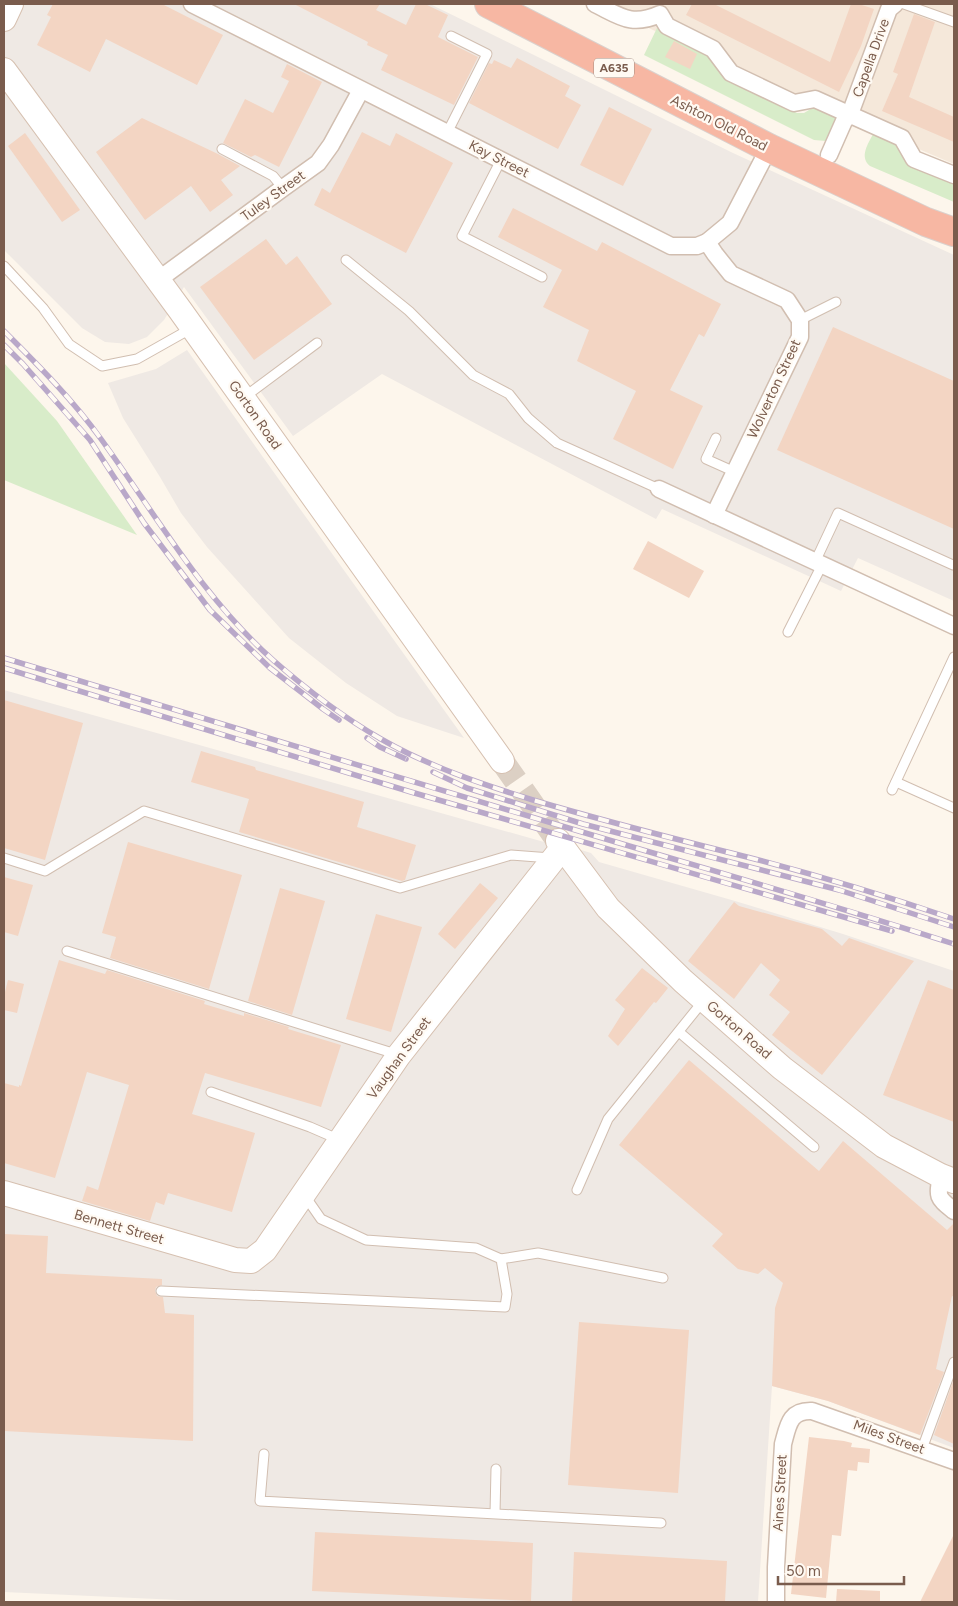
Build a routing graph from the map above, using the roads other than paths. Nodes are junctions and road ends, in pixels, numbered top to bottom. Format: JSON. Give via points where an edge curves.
{"nodes":[{"id":1,"x":11,"y":4,"type":"edge"},
{"id":2,"x":192,"y":4,"type":"edge"},
{"id":3,"x":490,"y":4,"type":"edge"},
{"id":4,"x":595,"y":4,"type":"edge"},
{"id":5,"x":896,"y":4,"type":"edge"},
{"id":6,"x":904,"y":4,"type":"edge"},
{"id":7,"x":660,"y":9,"type":"edge"},
{"id":8,"x":4,"y":18,"type":"edge"},
{"id":9,"x":954,"y":22,"type":"edge"},
{"id":10,"x":451,"y":36,"type":"dead end"},
{"id":11,"x":4,"y":70,"type":"edge"},
{"id":12,"x":361,"y":90,"type":"junction"},
{"id":13,"x":850,"y":114,"type":"junction"},
{"id":14,"x":447,"y":133,"type":"junction"},
{"id":15,"x":769,"y":148,"type":"junction"},
{"id":16,"x":222,"y":149,"type":"dead end"},
{"id":17,"x":829,"y":155,"type":"dead end"},
{"id":18,"x":501,"y":160,"type":"junction"},
{"id":19,"x":954,"y":176,"type":"edge"},
{"id":20,"x":283,"y":188,"type":"junction"},
{"id":21,"x":954,"y":232,"type":"edge"},
{"id":22,"x":707,"y":242,"type":"junction"},
{"id":23,"x":346,"y":260,"type":"dead end"},
{"id":24,"x":4,"y":266,"type":"edge"},
{"id":25,"x":542,"y":276,"type":"dead end"},
{"id":26,"x":158,"y":280,"type":"junction"},
{"id":27,"x":836,"y":302,"type":"dead end"},
{"id":28,"x":800,"y":320,"type":"junction"},
{"id":29,"x":192,"y":327,"type":"junction"},
{"id":30,"x":317,"y":343,"type":"dead end"},
{"id":31,"x":243,"y":398,"type":"junction"},
{"id":32,"x":716,"y":438,"type":"dead end"},
{"id":33,"x":735,"y":472,"type":"junction"},
{"id":34,"x":659,"y":489,"type":"joint"},
{"id":35,"x":714,"y":515,"type":"junction"},
{"id":36,"x":819,"y":563,"type":"junction"},
{"id":37,"x":954,"y":565,"type":"edge"},
{"id":38,"x":954,"y":626,"type":"edge"},
{"id":39,"x":788,"y":632,"type":"dead end"},
{"id":40,"x":954,"y":657,"type":"edge"},
{"id":41,"x":502,"y":762,"type":"tunnel mouth"},
{"id":42,"x":954,"y":808,"type":"edge"},
{"id":43,"x":558,"y":849,"type":"junction"},
{"id":44,"x":4,"y":858,"type":"edge"},
{"id":45,"x":67,"y":951,"type":"dead end"},
{"id":46,"x":704,"y":1000,"type":"junction"},
{"id":47,"x":678,"y":1032,"type":"junction"},
{"id":48,"x":399,"y":1055,"type":"junction"},
{"id":49,"x":211,"y":1092,"type":"dead end"},
{"id":50,"x":340,"y":1140,"type":"junction"},
{"id":51,"x":814,"y":1147,"type":"dead end"},
{"id":52,"x":948,"y":1178,"type":"edge"},
{"id":53,"x":577,"y":1190,"type":"dead end"},
{"id":54,"x":4,"y":1193,"type":"edge"},
{"id":55,"x":303,"y":1194,"type":"junction"},
{"id":56,"x":954,"y":1211,"type":"edge"},
{"id":57,"x":501,"y":1259,"type":"junction"},
{"id":58,"x":235,"y":1260,"type":"joint"},
{"id":59,"x":663,"y":1278,"type":"dead end"},
{"id":60,"x":161,"y":1291,"type":"dead end"},
{"id":61,"x":954,"y":1362,"type":"edge"},
{"id":62,"x":823,"y":1414,"type":"joint"},
{"id":63,"x":922,"y":1450,"type":"junction"},
{"id":64,"x":264,"y":1454,"type":"dead end"},
{"id":65,"x":954,"y":1462,"type":"edge"},
{"id":66,"x":496,"y":1469,"type":"dead end"},
{"id":67,"x":495,"y":1513,"type":"junction"},
{"id":68,"x":661,"y":1523,"type":"dead end"},
{"id":69,"x":776,"y":1602,"type":"edge"}],
"edges":[{"from":1,"to":8,"type":"street"},
{"from":2,"to":12,"type":"street","name":"Kay Street"},
{"from":3,"to":15,"type":"highway","name":"Ashton Old Road","number":"A635"},
{"from":4,"to":7,"type":"street","via":[[627,20],[639,21],[650,19]]},
{"from":5,"to":13,"type":"street","name":"Capella Drive","via":[[889,9]]},
{"from":6,"to":9,"type":"lane"},
{"from":7,"to":13,"type":"street","via":[[666,26],[713,49],[731,73],[794,103],[815,99]]},
{"from":10,"to":14,"type":"lane","via":[[487,54]]},
{"from":11,"to":26,"type":"street","name":"Gorton Road"},
{"from":12,"to":14,"type":"street","name":"Kay Street"},
{"from":12,"to":20,"type":"street","name":"Tuley Street","via":[[318,164]]},
{"from":13,"to":17,"type":"street","name":"Capella Drive"},
{"from":13,"to":19,"type":"street","via":[[902,138],[914,159]]},
{"from":14,"to":18,"type":"street","name":"Kay Street"},
{"from":15,"to":21,"type":"highway","name":"Ashton Old Road","number":"A635"},
{"from":15,"to":22,"type":"street","via":[[730,223]]},
{"from":16,"to":20,"type":"lane","via":[[273,176]]},
{"from":18,"to":22,"type":"street","name":"Kay Street","via":[[671,246],[697,246]]},
{"from":18,"to":25,"type":"lane","via":[[462,236]]},
{"from":20,"to":26,"type":"street","name":"Tuley Street"},
{"from":22,"to":28,"type":"street","name":"Wolverton Street","via":[[731,274],[786,300]]},
{"from":23,"to":34,"type":"lane","via":[[409,311],[473,375],[509,394],[528,418],[556,443]]},
{"from":24,"to":29,"type":"lane","via":[[43,308],[69,344],[102,366],[137,359]]},
{"from":26,"to":29,"type":"street","name":"Gorton Road"},
{"from":27,"to":28,"type":"lane"},
{"from":28,"to":33,"type":"street","name":"Wolverton Street","via":[[800,337]]},
{"from":29,"to":31,"type":"street","name":"Gorton Road"},
{"from":30,"to":31,"type":"lane"},
{"from":31,"to":41,"type":"street","name":"Gorton Road"},
{"from":32,"to":33,"type":"lane","via":[[706,459]]},
{"from":33,"to":35,"type":"street","name":"Wolverton Street"},
{"from":34,"to":35,"type":"street"},
{"from":35,"to":36,"type":"street"},
{"from":36,"to":37,"type":"lane","via":[[838,513]]},
{"from":36,"to":38,"type":"street"},
{"from":36,"to":39,"type":"lane"},
{"from":40,"to":42,"type":"lane","via":[[894,786]]},
{"from":43,"to":44,"type":"lane","via":[[510,855],[400,888],[144,811],[45,871]]},
{"from":43,"to":46,"type":"street","name":"Gorton Road","via":[[608,908]]},
{"from":43,"to":48,"type":"street","name":"Vaughan Street"},
{"from":45,"to":48,"type":"lane"},
{"from":46,"to":47,"type":"lane"},
{"from":46,"to":52,"type":"street","name":"Gorton Road","via":[[782,1068],[884,1146]]},
{"from":47,"to":51,"type":"lane"},
{"from":47,"to":53,"type":"lane","via":[[608,1119]]},
{"from":48,"to":50,"type":"street","name":"Vaughan Street"},
{"from":49,"to":50,"type":"lane"},
{"from":50,"to":55,"type":"street","name":"Vaughan Street"},
{"from":52,"to":56,"type":"street","via":[[938,1194]]},
{"from":54,"to":58,"type":"street","name":"Bennett Street"},
{"from":55,"to":57,"type":"lane","via":[[321,1219],[366,1240],[476,1248]]},
{"from":55,"to":58,"type":"street","name":"Vaughan Street","via":[[265,1250],[251,1261]]},
{"from":57,"to":59,"type":"lane","via":[[538,1253]]},
{"from":57,"to":60,"type":"lane","via":[[507,1294],[505,1307]]},
{"from":61,"to":63,"type":"lane"},
{"from":62,"to":63,"type":"street","name":"Miles Street"},
{"from":62,"to":69,"type":"street","name":"Aines Street","via":[[802,1411],[788,1424],[783,1444]]},
{"from":63,"to":65,"type":"street","name":"Miles Street"},
{"from":64,"to":67,"type":"lane","via":[[260,1501]]},
{"from":66,"to":67,"type":"lane"},
{"from":67,"to":68,"type":"lane"}]}
